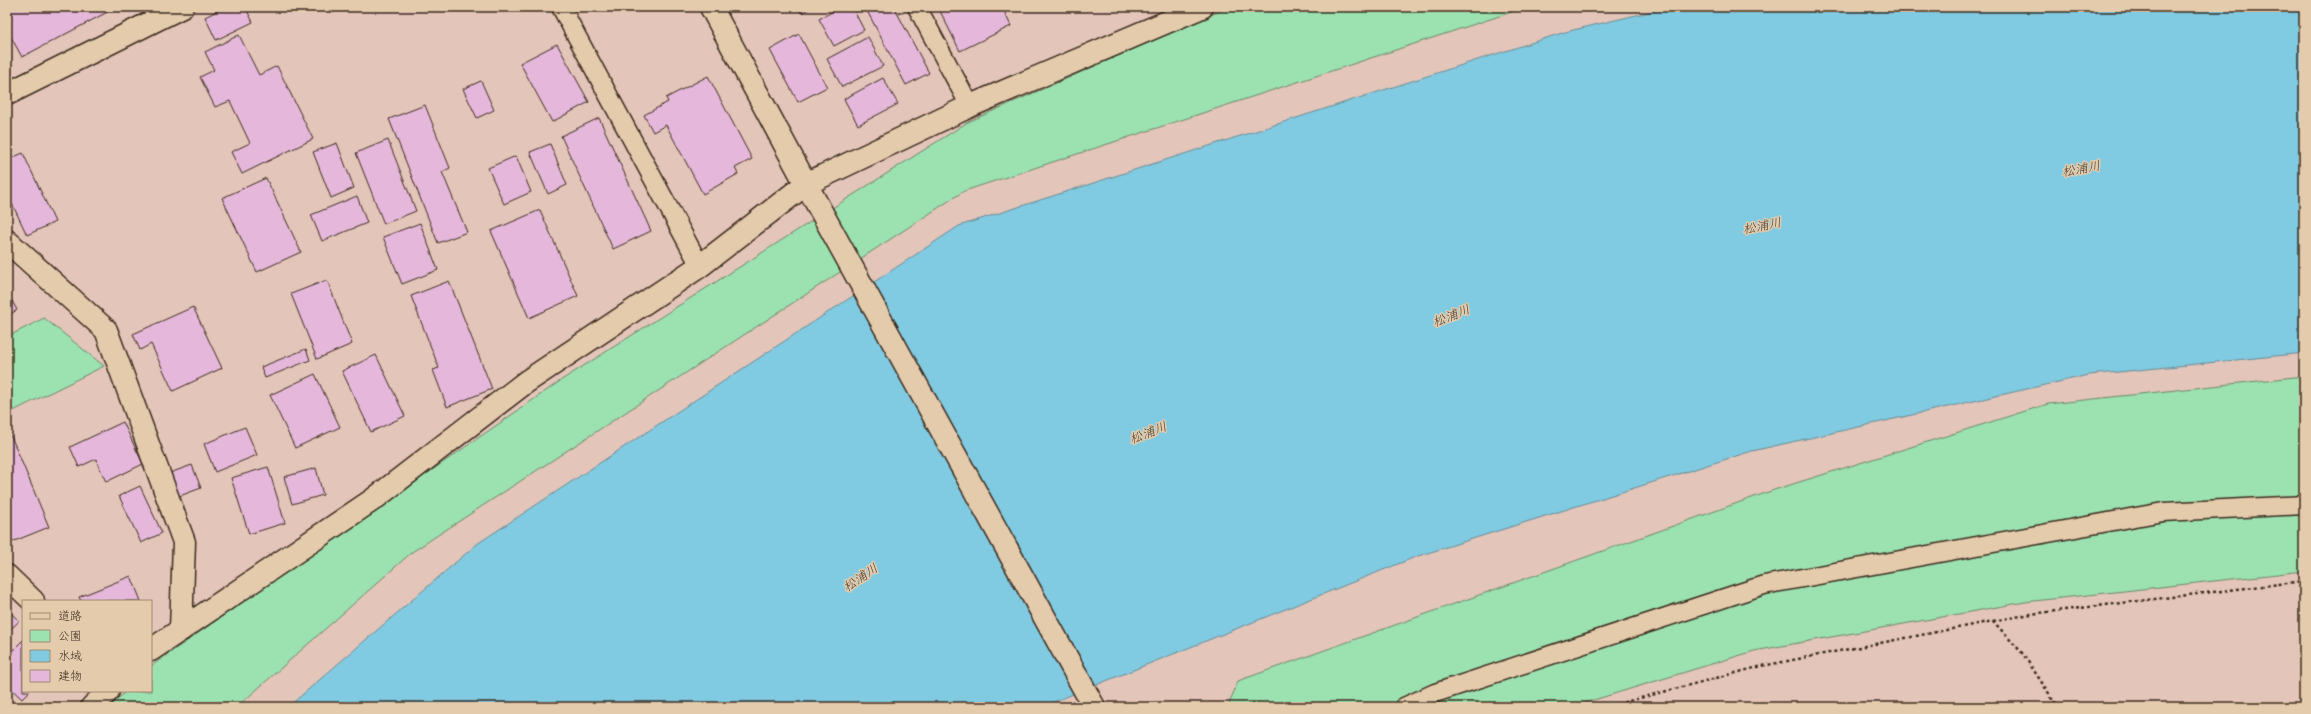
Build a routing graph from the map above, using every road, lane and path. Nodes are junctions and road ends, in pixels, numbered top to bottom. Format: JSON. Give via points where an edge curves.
{"nodes":[{"id":1,"x":182,"y":7,"type":"edge"},
{"id":2,"x":561,"y":7,"type":"edge"},
{"id":3,"x":711,"y":7,"type":"edge"},
{"id":4,"x":917,"y":7,"type":"edge"},
{"id":5,"x":1202,"y":7,"type":"edge"},
{"id":6,"x":7,"y":94,"type":"edge"},
{"id":7,"x":970,"y":106,"type":"junction"},
{"id":8,"x":806,"y":184,"type":"junction"},
{"id":9,"x":7,"y":241,"type":"edge"},
{"id":10,"x":700,"y":266,"type":"junction"},
{"id":11,"x":2304,"y":505,"type":"edge"},
{"id":12,"x":7,"y":576,"type":"edge"},
{"id":13,"x":2304,"y":581,"type":"edge"},
{"id":14,"x":32,"y":600,"type":"edge"},
{"id":15,"x":1993,"y":621,"type":"junction"},
{"id":16,"x":181,"y":630,"type":"junction"},
{"id":17,"x":152,"y":649,"type":"edge"},
{"id":18,"x":107,"y":692,"type":"edge"},
{"id":19,"x":92,"y":707,"type":"edge"},
{"id":20,"x":1094,"y":707,"type":"edge"},
{"id":21,"x":1404,"y":707,"type":"edge"},
{"id":22,"x":1606,"y":707,"type":"edge"},
{"id":23,"x":2058,"y":707,"type":"edge"}],
"edges":[{"from":1,"to":6,"type":"street"},
{"from":2,"to":10,"type":"lane"},
{"from":3,"to":8,"type":"street"},
{"from":4,"to":7,"type":"lane"},
{"from":5,"to":7,"type":"street"},
{"from":7,"to":8,"type":"street"},
{"from":8,"to":10,"type":"street"},
{"from":8,"to":20,"type":"street"},
{"from":9,"to":16,"type":"street","via":[[106,330],[184,542]]},
{"from":10,"to":16,"type":"street","via":[[526,382],[374,499]]},
{"from":11,"to":21,"type":"lane","via":[[2163,512],[1764,585],[1435,693]]},
{"from":12,"to":14,"type":"street"},
{"from":13,"to":15,"type":"path","via":[[2031,614]]},
{"from":15,"to":22,"type":"path","via":[[1762,666]]},
{"from":15,"to":23,"type":"path","via":[[2023,654]]},
{"from":16,"to":17,"type":"street"},
{"from":18,"to":19,"type":"street"}]}
